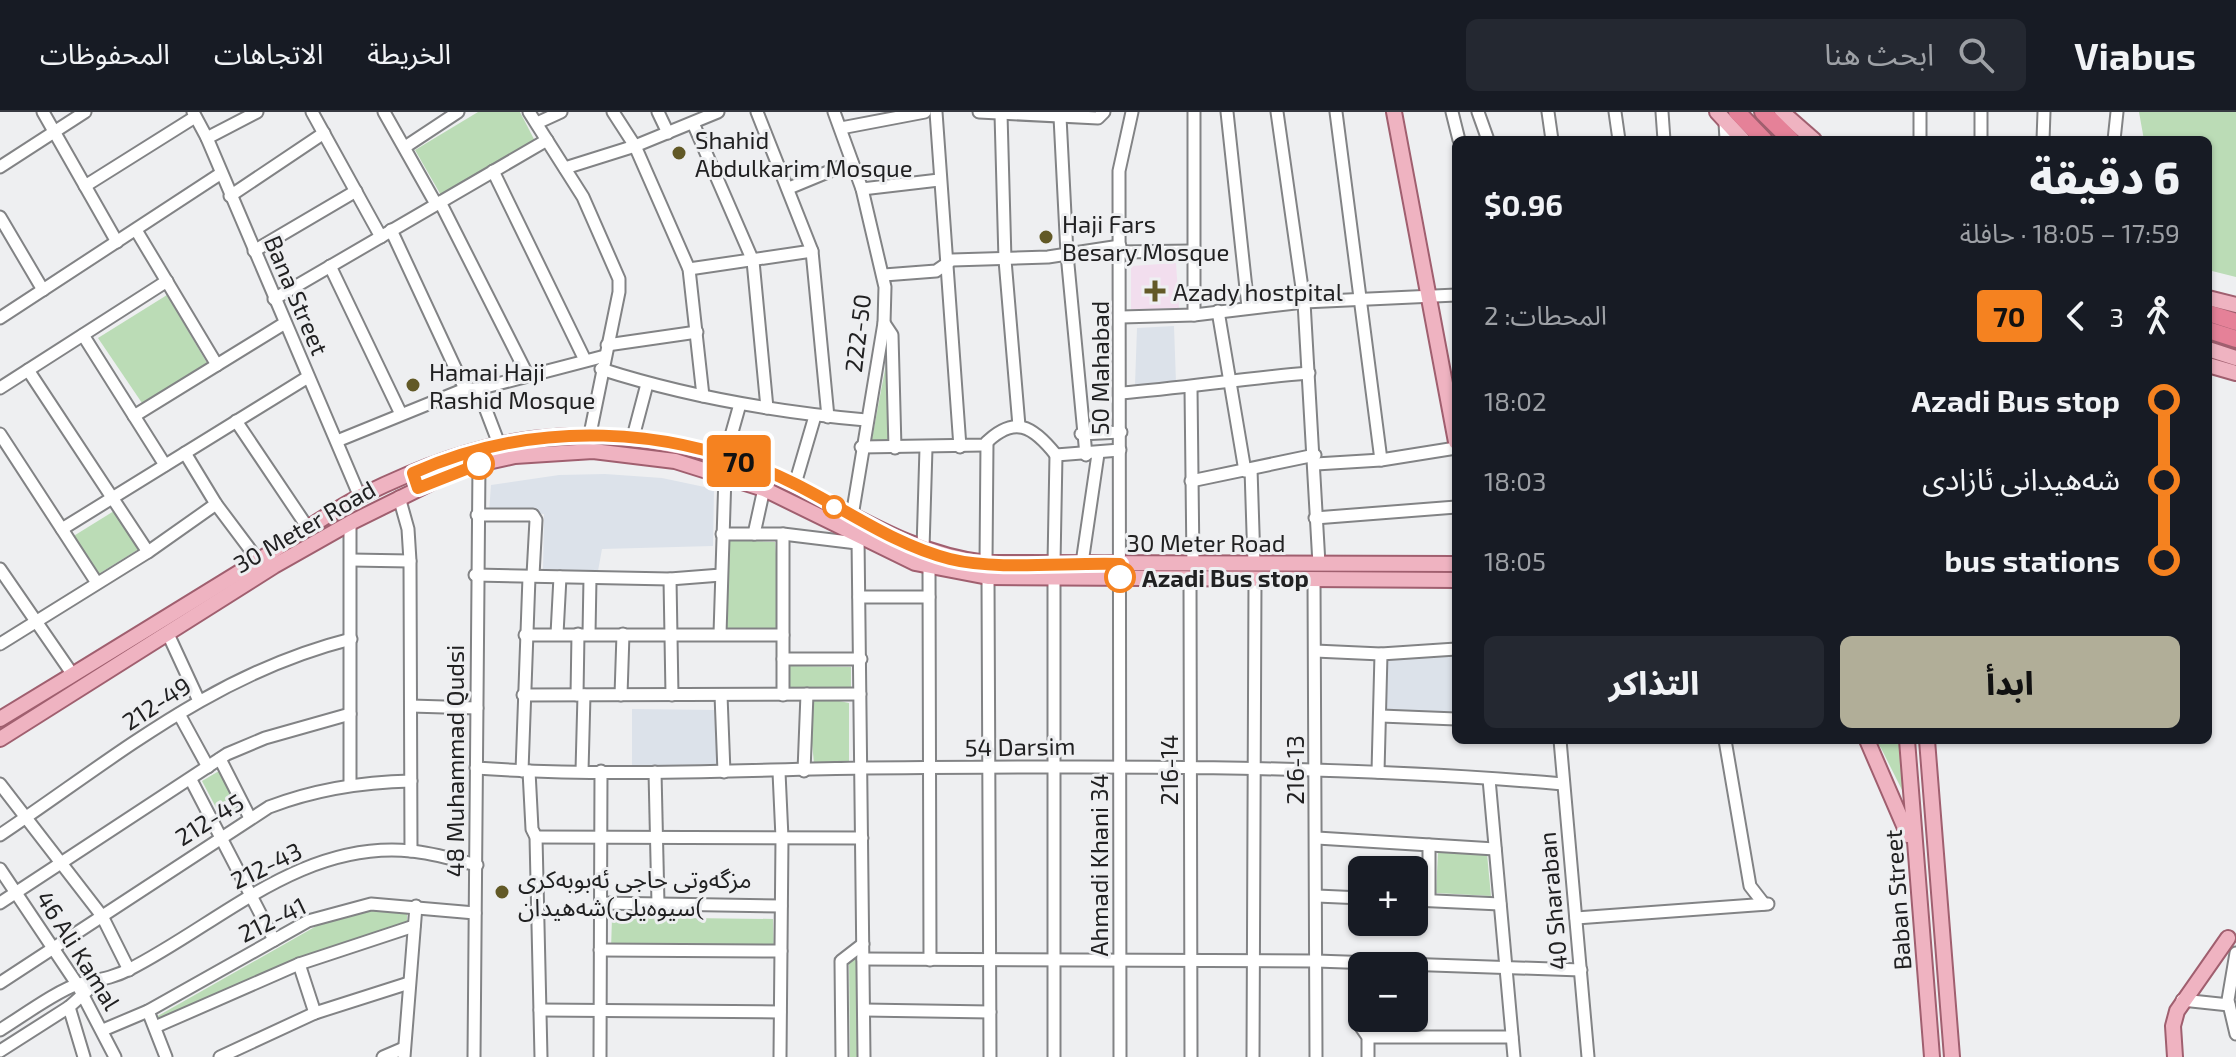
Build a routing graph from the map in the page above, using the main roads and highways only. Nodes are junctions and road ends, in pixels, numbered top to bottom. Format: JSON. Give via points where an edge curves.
{"nodes":[{"id":1,"x":1394,"y":112,"type":"edge"},
{"id":2,"x":1770,"y":114,"type":"edge"},
{"id":3,"x":1726,"y":116,"type":"edge"},
{"id":4,"x":1740,"y":136,"type":"edge"},
{"id":5,"x":1758,"y":136,"type":"edge"},
{"id":6,"x":1788,"y":136,"type":"edge"},
{"id":7,"x":1807,"y":136,"type":"edge"},
{"id":8,"x":2212,"y":299,"type":"edge"},
{"id":9,"x":2236,"y":305,"type":"edge"},
{"id":10,"x":2212,"y":313,"type":"edge"},
{"id":11,"x":2236,"y":313,"type":"edge"},
{"id":12,"x":2212,"y":314,"type":"edge"},
{"id":13,"x":2236,"y":322,"type":"edge"},
{"id":14,"x":2212,"y":331,"type":"edge"},
{"id":15,"x":2236,"y":339,"type":"edge"},
{"id":16,"x":2212,"y":350,"type":"edge"},
{"id":17,"x":2236,"y":358,"type":"edge"},
{"id":18,"x":2212,"y":366,"type":"edge"},
{"id":19,"x":2236,"y":373,"type":"edge"},
{"id":20,"x":1452,"y":422,"type":"edge"},
{"id":21,"x":416,"y":480,"type":"junction"},
{"id":22,"x":898,"y":538,"type":"junction"},
{"id":23,"x":890,"y":554,"type":"junction"},
{"id":24,"x":266,"y":560,"type":"junction"},
{"id":25,"x":1452,"y":564,"type":"edge"},
{"id":26,"x":1054,"y":569,"type":"junction"},
{"id":27,"x":987,"y":570,"type":"junction"},
{"id":28,"x":1120,"y":570,"type":"junction"},
{"id":29,"x":1191,"y":571,"type":"junction"},
{"id":30,"x":1452,"y":580,"type":"edge"},
{"id":31,"x":0,"y":719,"type":"edge"},
{"id":32,"x":0,"y":739,"type":"edge"},
{"id":33,"x":1869,"y":744,"type":"edge"},
{"id":34,"x":1907,"y":744,"type":"edge"},
{"id":35,"x":1927,"y":744,"type":"edge"},
{"id":36,"x":1915,"y":854,"type":"junction"},
{"id":37,"x":2232,"y":938,"type":"edge"},
{"id":38,"x":1949,"y":1011,"type":"junction"},
{"id":39,"x":1928,"y":1014,"type":"junction"},
{"id":40,"x":1952,"y":1053,"type":"edge"},
{"id":41,"x":1931,"y":1054,"type":"edge"},
{"id":42,"x":2175,"y":1057,"type":"edge"}],
"edges":[{"from":1,"to":20,"type":"main road"},
{"from":2,"to":6,"type":"highway"},
{"from":2,"to":7,"type":"main road"},
{"from":3,"to":4,"type":"main road"},
{"from":3,"to":5,"type":"highway"},
{"from":8,"to":9,"type":"main road"},
{"from":10,"to":11,"type":"highway"},
{"from":12,"to":13,"type":"highway"},
{"from":14,"to":15,"type":"highway"},
{"from":16,"to":17,"type":"main road"},
{"from":18,"to":19,"type":"main road"},
{"from":21,"to":22,"type":"main road","name":"30 Meter Road","via":[[455,455],[499,444],[590,434],[633,437],[768,472]]},
{"from":21,"to":23,"type":"main road","name":"30 Meter Road","via":[[553,452],[632,453],[764,489]]},
{"from":21,"to":24,"type":"main road","name":"30 Meter Road","via":[[399,497]]},
{"from":21,"to":24,"type":"main road","name":"30 Meter Road","via":[[360,497]]},
{"from":22,"to":23,"type":"main road"},
{"from":22,"to":27,"type":"main road","name":"30 Meter Road"},
{"from":23,"to":27,"type":"main road","name":"30 Meter Road","via":[[929,568]]},
{"from":24,"to":31,"type":"main road","name":"30 Meter Road"},
{"from":24,"to":32,"type":"main road","name":"30 Meter Road","via":[[168,634]]},
{"from":25,"to":29,"type":"main road","name":"30 Meter Road","via":[[1254,563]]},
{"from":26,"to":27,"type":"main road","name":"30 Meter Road"},
{"from":26,"to":28,"type":"main road","name":"30 Meter Road"},
{"from":26,"to":28,"type":"main road","name":"30 Meter Road","via":[[1082,563]]},
{"from":28,"to":29,"type":"main road","name":"30 Meter Road"},
{"from":29,"to":30,"type":"main road","name":"30 Meter Road","via":[[1255,580]]},
{"from":33,"to":36,"type":"main road"},
{"from":34,"to":36,"type":"main road","name":"Baban Street"},
{"from":35,"to":38,"type":"main road"},
{"from":36,"to":39,"type":"main road","name":"Baban Street"},
{"from":37,"to":42,"type":"main road","via":[[2182,1000],[2173,1026]]},
{"from":38,"to":39,"type":"main road","via":[[1941,1019]]},
{"from":38,"to":40,"type":"main road"},
{"from":39,"to":41,"type":"main road","name":"Baban Street"},
{"from":40,"to":41,"type":"main road","via":[[1941,1045]]}]}
